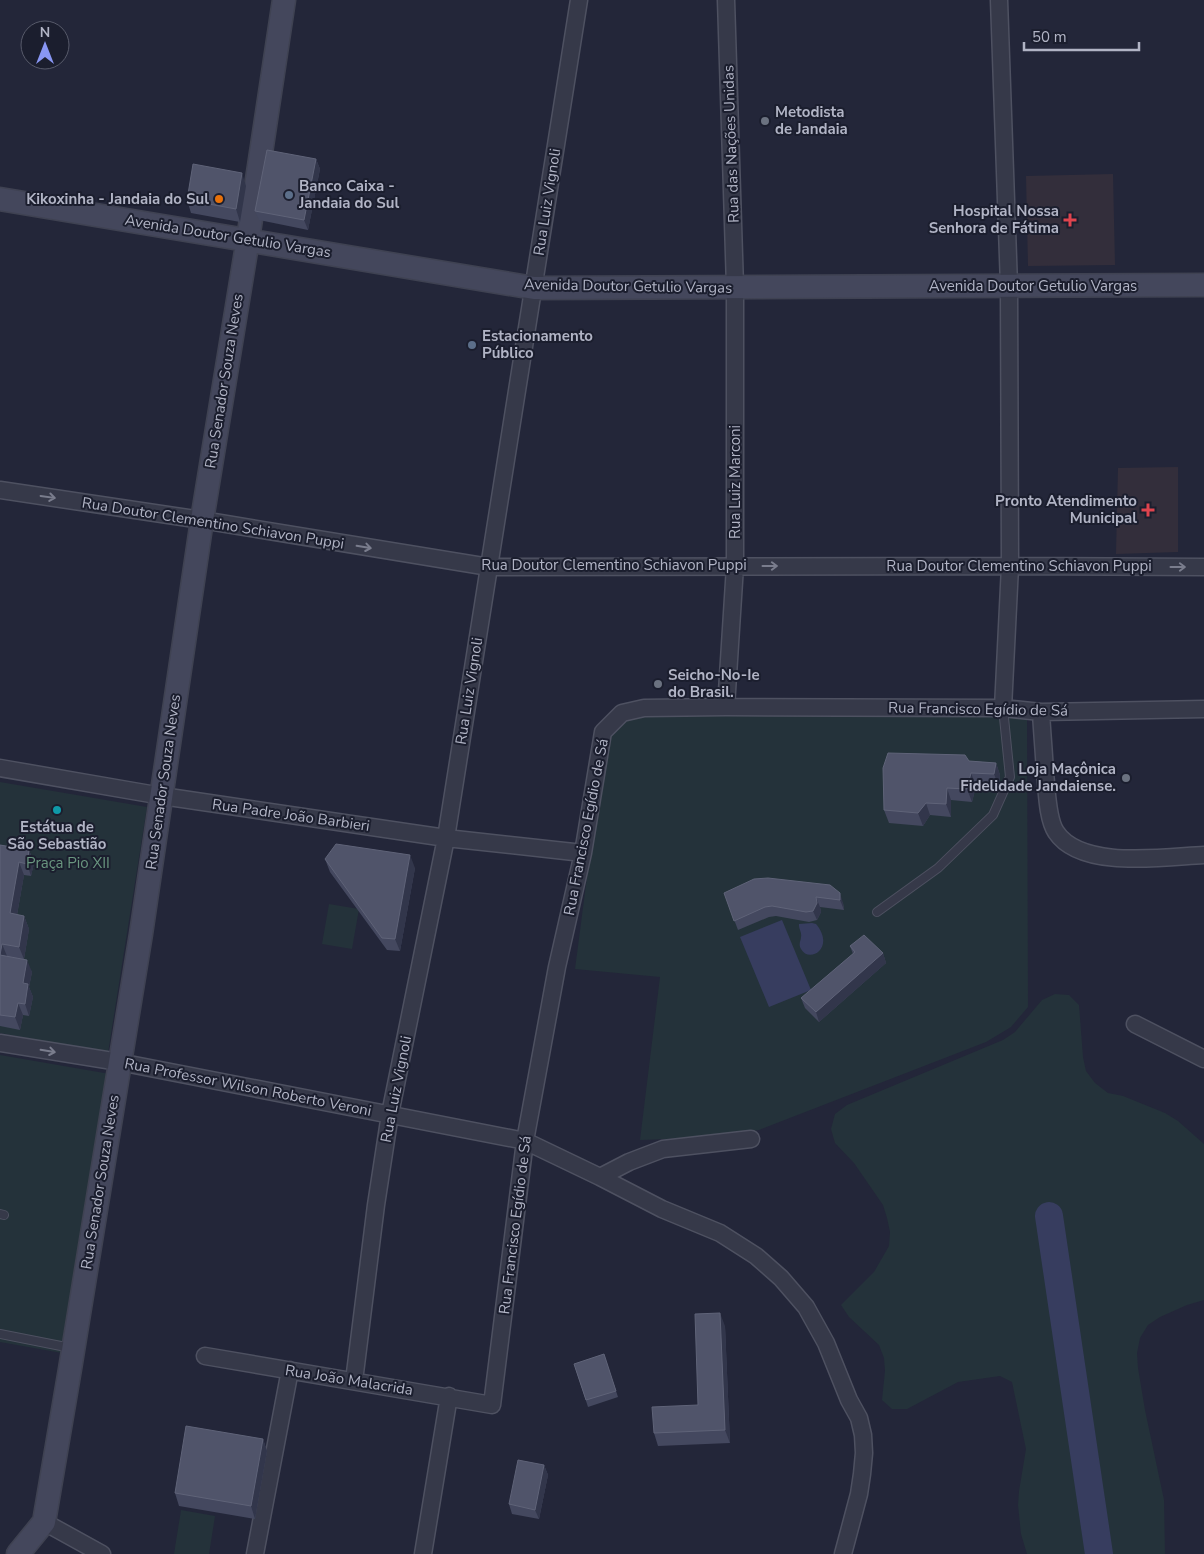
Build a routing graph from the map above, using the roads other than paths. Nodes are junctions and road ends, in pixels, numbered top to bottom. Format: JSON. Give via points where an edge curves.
{"nodes":[{"id":1,"x":284,"y":0,"type":"edge"},
{"id":2,"x":580,"y":0,"type":"edge"},
{"id":3,"x":726,"y":0,"type":"edge"},
{"id":4,"x":999,"y":0,"type":"edge"},
{"id":5,"x":0,"y":199,"type":"edge"},
{"id":6,"x":248,"y":239,"type":"junction"},
{"id":7,"x":1204,"y":285,"type":"edge"},
{"id":8,"x":1009,"y":286,"type":"junction"},
{"id":9,"x":736,"y":287,"type":"junction"},
{"id":10,"x":534,"y":288,"type":"junction"},
{"id":11,"x":0,"y":490,"type":"edge"},
{"id":12,"x":202,"y":520,"type":"junction"},
{"id":13,"x":735,"y":566,"type":"junction"},
{"id":14,"x":1010,"y":566,"type":"junction"},
{"id":15,"x":489,"y":567,"type":"junction"},
{"id":16,"x":1204,"y":567,"type":"edge"},
{"id":17,"x":726,"y":707,"type":"junction"},
{"id":18,"x":1004,"y":708,"type":"junction"},
{"id":19,"x":1204,"y":709,"type":"edge"},
{"id":20,"x":1041,"y":712,"type":"junction"},
{"id":21,"x":0,"y":768,"type":"edge"},
{"id":22,"x":162,"y":796,"type":"junction"},
{"id":23,"x":446,"y":838,"type":"junction"},
{"id":24,"x":583,"y":853,"type":"junction"},
{"id":25,"x":1204,"y":855,"type":"edge"},
{"id":26,"x":877,"y":912,"type":"dead end"},
{"id":27,"x":1135,"y":1024,"type":"dead end"},
{"id":28,"x":0,"y":1043,"type":"edge"},
{"id":29,"x":1204,"y":1059,"type":"edge"},
{"id":30,"x":119,"y":1062,"type":"junction"},
{"id":31,"x":390,"y":1114,"type":"junction"},
{"id":32,"x":751,"y":1140,"type":"dead end"},
{"id":33,"x":525,"y":1141,"type":"junction"},
{"id":34,"x":600,"y":1177,"type":"junction"},
{"id":35,"x":0,"y":1334,"type":"edge"},
{"id":36,"x":73,"y":1349,"type":"junction"},
{"id":37,"x":205,"y":1356,"type":"dead end"},
{"id":38,"x":290,"y":1370,"type":"junction"},
{"id":39,"x":354,"y":1380,"type":"junction"},
{"id":40,"x":449,"y":1396,"type":"junction"},
{"id":41,"x":492,"y":1405,"type":"joint"},
{"id":42,"x":44,"y":1522,"type":"junction"},
{"id":43,"x":18,"y":1554,"type":"edge"},
{"id":44,"x":102,"y":1554,"type":"edge"},
{"id":45,"x":255,"y":1554,"type":"edge"},
{"id":46,"x":423,"y":1554,"type":"edge"},
{"id":47,"x":843,"y":1554,"type":"edge"}],
"edges":[{"from":1,"to":6,"type":"street","name":"Rua Senador Souza Neves"},
{"from":2,"to":10,"type":"street","name":"Rua Luiz Vignoli"},
{"from":3,"to":9,"type":"street","name":"Rua das Nações Unidas"},
{"from":4,"to":8,"type":"street"},
{"from":5,"to":6,"type":"street","name":"Avenida Doutor Getulio Vargas"},
{"from":6,"to":10,"type":"street","name":"Avenida Doutor Getulio Vargas"},
{"from":6,"to":12,"type":"street","name":"Rua Senador Souza Neves"},
{"from":7,"to":8,"type":"street","name":"Avenida Doutor Getulio Vargas"},
{"from":8,"to":9,"type":"street","name":"Avenida Doutor Getulio Vargas"},
{"from":8,"to":14,"type":"street"},
{"from":9,"to":10,"type":"street","name":"Avenida Doutor Getulio Vargas"},
{"from":9,"to":13,"type":"street","name":"Rua Luiz Marconi"},
{"from":10,"to":15,"type":"street","name":"Rua Luiz Vignoli"},
{"from":11,"to":12,"type":"street","name":"Rua Doutor Clementino Schiavon Puppi","one_way":true},
{"from":12,"to":15,"type":"street","name":"Rua Doutor Clementino Schiavon Puppi","one_way":true},
{"from":12,"to":22,"type":"street","name":"Rua Senador Souza Neves"},
{"from":13,"to":14,"type":"street","name":"Rua Doutor Clementino Schiavon Puppi","one_way":true},
{"from":13,"to":15,"type":"street","name":"Rua Doutor Clementino Schiavon Puppi"},
{"from":13,"to":17,"type":"street","name":"Rua Luiz Marconi"},
{"from":14,"to":16,"type":"street","name":"Rua Doutor Clementino Schiavon Puppi","one_way":true},
{"from":14,"to":18,"type":"street"},
{"from":15,"to":23,"type":"street","name":"Rua Luiz Vignoli"},
{"from":17,"to":18,"type":"street","name":"Rua Francisco Egídio de Sá"},
{"from":17,"to":24,"type":"street","name":"Rua Francisco Egídio de Sá","via":[[644,708],[622,713],[602,732]]},
{"from":18,"to":20,"type":"street","name":"Rua Francisco Egídio de Sá"},
{"from":18,"to":26,"type":"lane","via":[[1010,777],[993,815],[938,868]]},
{"from":19,"to":20,"type":"street","name":"Rua Francisco Egídio de Sá"},
{"from":20,"to":25,"type":"street","via":[[1048,809],[1056,832],[1073,849],[1096,856],[1131,859]]},
{"from":21,"to":22,"type":"street","name":"Rua Padre João Barbieri"},
{"from":22,"to":23,"type":"street","name":"Rua Padre João Barbieri"},
{"from":22,"to":30,"type":"street","name":"Rua Senador Souza Neves"},
{"from":23,"to":24,"type":"street","name":"Rua Padre João Barbieri"},
{"from":23,"to":31,"type":"street","name":"Rua Luiz Vignoli"},
{"from":24,"to":33,"type":"street","name":"Rua Francisco Egídio de Sá","via":[[557,967]]},
{"from":27,"to":29,"type":"street"},
{"from":28,"to":30,"type":"street","name":"Rua Professor Wilson Roberto Veroni","one_way":true},
{"from":30,"to":31,"type":"street","name":"Rua Professor Wilson Roberto Veroni"},
{"from":30,"to":36,"type":"street","name":"Rua Senador Souza Neves"},
{"from":31,"to":33,"type":"street","name":"Rua Professor Wilson Roberto Veroni"},
{"from":31,"to":39,"type":"street","name":"Rua Luiz Vignoli"},
{"from":32,"to":34,"type":"street","via":[[663,1149]]},
{"from":33,"to":34,"type":"street","name":"Rua Professor Wilson Roberto Veroni"},
{"from":33,"to":41,"type":"street","name":"Rua Francisco Egídio de Sá"},
{"from":34,"to":47,"type":"street","name":"Rua Professor Wilson Roberto Veroni","via":[[662,1209],[720,1233],[762,1261],[806,1307],[826,1342],[863,1435],[861,1481]]},
{"from":35,"to":36,"type":"lane"},
{"from":36,"to":42,"type":"street","name":"Rua Senador Souza Neves"},
{"from":37,"to":38,"type":"street","name":"Rua João Malacrida"},
{"from":38,"to":39,"type":"street","name":"Rua João Malacrida"},
{"from":38,"to":45,"type":"street"},
{"from":39,"to":40,"type":"street","name":"Rua João Malacrida"},
{"from":40,"to":41,"type":"street","name":"Rua João Malacrida"},
{"from":40,"to":46,"type":"street"},
{"from":42,"to":43,"type":"street","name":"Rua Senador Souza Neves"},
{"from":42,"to":44,"type":"street"}]}
